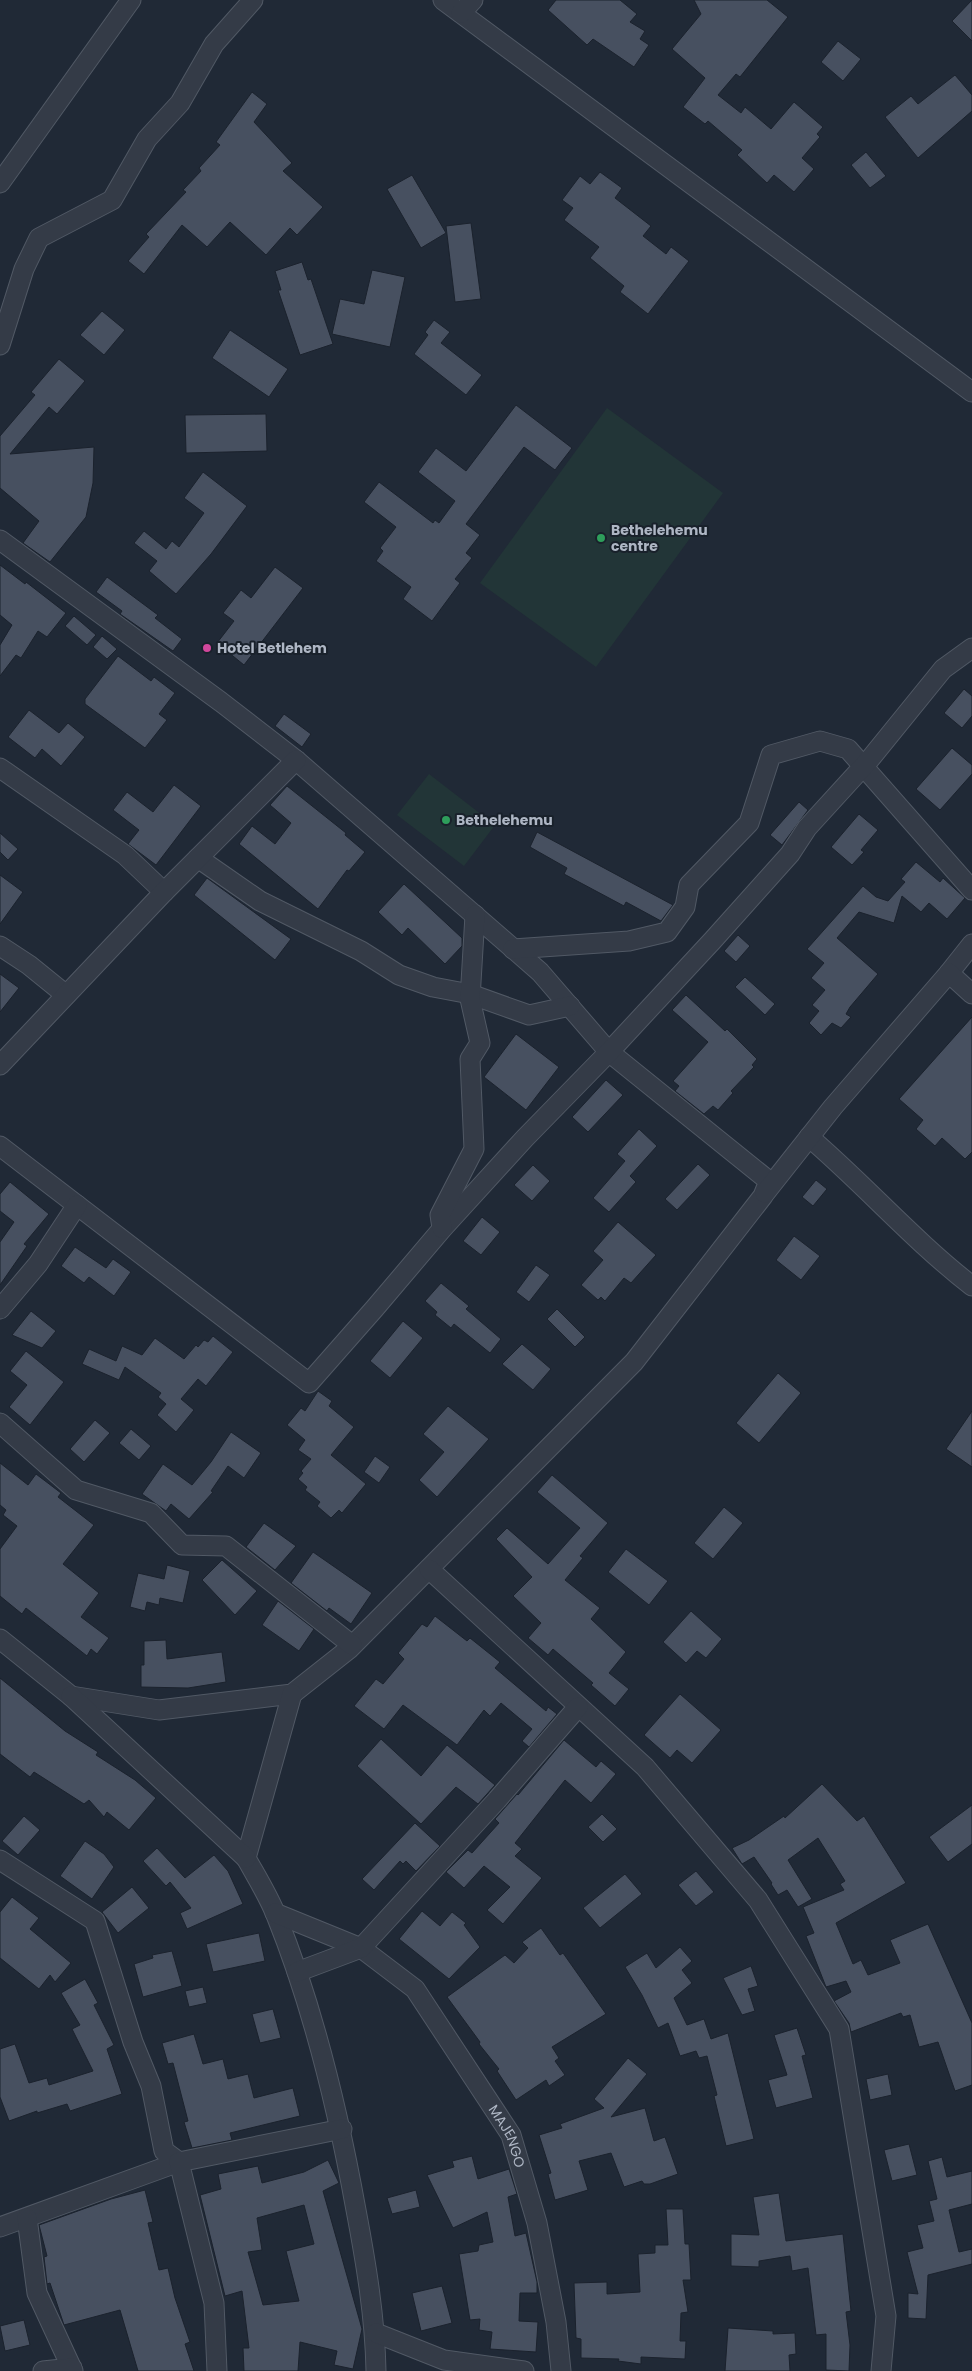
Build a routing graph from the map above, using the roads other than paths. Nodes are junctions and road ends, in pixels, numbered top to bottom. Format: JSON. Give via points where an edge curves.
{"nodes":[{"id":1,"x":131,"y":0,"type":"edge"},
{"id":2,"x":253,"y":0,"type":"edge"},
{"id":3,"x":443,"y":0,"type":"edge"},
{"id":4,"x":467,"y":7,"type":"edge"},
{"id":5,"x":0,"y":183,"type":"edge"},
{"id":6,"x":0,"y":345,"type":"edge"},
{"id":7,"x":972,"y":392,"type":"edge"},
{"id":8,"x":0,"y":541,"type":"edge"},
{"id":9,"x":972,"y":648,"type":"edge"},
{"id":10,"x":296,"y":760,"type":"junction"},
{"id":11,"x":863,"y":766,"type":"junction"},
{"id":12,"x":0,"y":768,"type":"edge"},
{"id":13,"x":198,"y":858,"type":"junction"},
{"id":14,"x":972,"y":890,"type":"edge"},
{"id":15,"x":164,"y":892,"type":"junction"},
{"id":16,"x":475,"y":915,"type":"junction"},
{"id":17,"x":972,"y":944,"type":"edge"},
{"id":18,"x":0,"y":946,"type":"edge"},
{"id":19,"x":514,"y":949,"type":"junction"},
{"id":20,"x":948,"y":973,"type":"junction"},
{"id":21,"x":470,"y":994,"type":"junction"},
{"id":22,"x":972,"y":994,"type":"edge"},
{"id":23,"x":66,"y":996,"type":"junction"},
{"id":24,"x":570,"y":1006,"type":"junction"},
{"id":25,"x":610,"y":1052,"type":"junction"},
{"id":26,"x":0,"y":1064,"type":"edge"},
{"id":27,"x":809,"y":1137,"type":"junction"},
{"id":28,"x":0,"y":1146,"type":"edge"},
{"id":29,"x":763,"y":1196,"type":"junction"},
{"id":30,"x":76,"y":1205,"type":"junction"},
{"id":31,"x":442,"y":1229,"type":"junction"},
{"id":32,"x":972,"y":1286,"type":"edge"},
{"id":33,"x":0,"y":1309,"type":"edge"},
{"id":34,"x":0,"y":1423,"type":"edge"},
{"id":35,"x":429,"y":1569,"type":"junction"},
{"id":36,"x":0,"y":1639,"type":"edge"},
{"id":37,"x":352,"y":1646,"type":"junction"},
{"id":38,"x":292,"y":1694,"type":"junction"},
{"id":39,"x":71,"y":1696,"type":"junction"},
{"id":40,"x":578,"y":1707,"type":"junction"},
{"id":41,"x":246,"y":1858,"type":"junction"},
{"id":42,"x":0,"y":1860,"type":"edge"},
{"id":43,"x":275,"y":1913,"type":"junction"},
{"id":44,"x":362,"y":1948,"type":"junction"},
{"id":45,"x":297,"y":1972,"type":"junction"},
{"id":46,"x":342,"y":2129,"type":"junction"},
{"id":47,"x":179,"y":2162,"type":"junction"},
{"id":48,"x":27,"y":2218,"type":"junction"},
{"id":49,"x":0,"y":2227,"type":"edge"},
{"id":50,"x":376,"y":2333,"type":"junction"},
{"id":51,"x":72,"y":2370,"type":"edge"},
{"id":52,"x":43,"y":2371,"type":"edge"},
{"id":53,"x":217,"y":2371,"type":"edge"},
{"id":54,"x":376,"y":2371,"type":"edge"},
{"id":55,"x":524,"y":2371,"type":"edge"},
{"id":56,"x":561,"y":2371,"type":"edge"},
{"id":57,"x":881,"y":2371,"type":"edge"}],
"edges":[{"from":1,"to":5,"type":"street"},
{"from":2,"to":6,"type":"street","via":[[214,44],[180,103],[147,139],[112,200],[39,238],[24,269]]},
{"from":3,"to":4,"type":"street"},
{"from":4,"to":7,"type":"street"},
{"from":8,"to":10,"type":"street"},
{"from":9,"to":11,"type":"street","via":[[943,669]]},
{"from":10,"to":13,"type":"street"},
{"from":10,"to":16,"type":"street"},
{"from":11,"to":14,"type":"street"},
{"from":11,"to":19,"type":"street","via":[[848,750],[820,741],[771,755],[749,823],[688,885],[685,907],[667,932],[629,941]]},
{"from":11,"to":25,"type":"street","via":[[806,828],[783,861]]},
{"from":12,"to":15,"type":"street","via":[[125,855]]},
{"from":13,"to":15,"type":"street"},
{"from":13,"to":21,"type":"street","via":[[260,901],[361,951],[399,975],[433,987]]},
{"from":15,"to":23,"type":"street"},
{"from":16,"to":19,"type":"street"},
{"from":16,"to":21,"type":"street"},
{"from":17,"to":20,"type":"street"},
{"from":18,"to":23,"type":"street"},
{"from":19,"to":24,"type":"street"},
{"from":20,"to":22,"type":"street"},
{"from":20,"to":27,"type":"street"},
{"from":21,"to":24,"type":"street","via":[[529,1015]]},
{"from":21,"to":31,"type":"street","via":[[480,1043],[470,1060],[474,1149],[440,1215]]},
{"from":23,"to":26,"type":"street"},
{"from":24,"to":25,"type":"street"},
{"from":25,"to":29,"type":"street","via":[[769,1181]]},
{"from":25,"to":31,"type":"street"},
{"from":27,"to":29,"type":"street"},
{"from":27,"to":32,"type":"street","via":[[940,1261]]},
{"from":28,"to":30,"type":"street"},
{"from":29,"to":35,"type":"street","via":[[634,1362]]},
{"from":30,"to":31,"type":"street","via":[[308,1383]]},
{"from":30,"to":33,"type":"street","via":[[38,1264]]},
{"from":34,"to":37,"type":"street","via":[[76,1490],[151,1513],[182,1545],[226,1546]]},
{"from":35,"to":37,"type":"street"},
{"from":35,"to":40,"type":"street"},
{"from":36,"to":39,"type":"street"},
{"from":37,"to":38,"type":"street"},
{"from":38,"to":39,"type":"street","via":[[159,1710]]},
{"from":38,"to":41,"type":"street"},
{"from":39,"to":41,"type":"street"},
{"from":40,"to":44,"type":"street"},
{"from":40,"to":57,"type":"street","via":[[645,1767],[758,1900],[840,2029],[886,2316]]},
{"from":41,"to":43,"type":"street"},
{"from":42,"to":47,"type":"street","via":[[95,1921],[133,2042],[151,2086],[164,2151]]},
{"from":43,"to":44,"type":"street","name":"MAJENGO"},
{"from":43,"to":45,"type":"street"},
{"from":44,"to":45,"type":"street"},
{"from":44,"to":56,"type":"street","name":"MAJENGO","via":[[415,1989],[510,2135],[537,2223],[556,2322]]},
{"from":45,"to":46,"type":"street"},
{"from":46,"to":47,"type":"street"},
{"from":46,"to":50,"type":"street"},
{"from":47,"to":48,"type":"street"},
{"from":47,"to":53,"type":"street","via":[[214,2303]]},
{"from":48,"to":49,"type":"street"},
{"from":48,"to":51,"type":"street","via":[[37,2293]]},
{"from":50,"to":54,"type":"street"},
{"from":50,"to":55,"type":"street","via":[[444,2360]]},
{"from":51,"to":52,"type":"street"}]}
